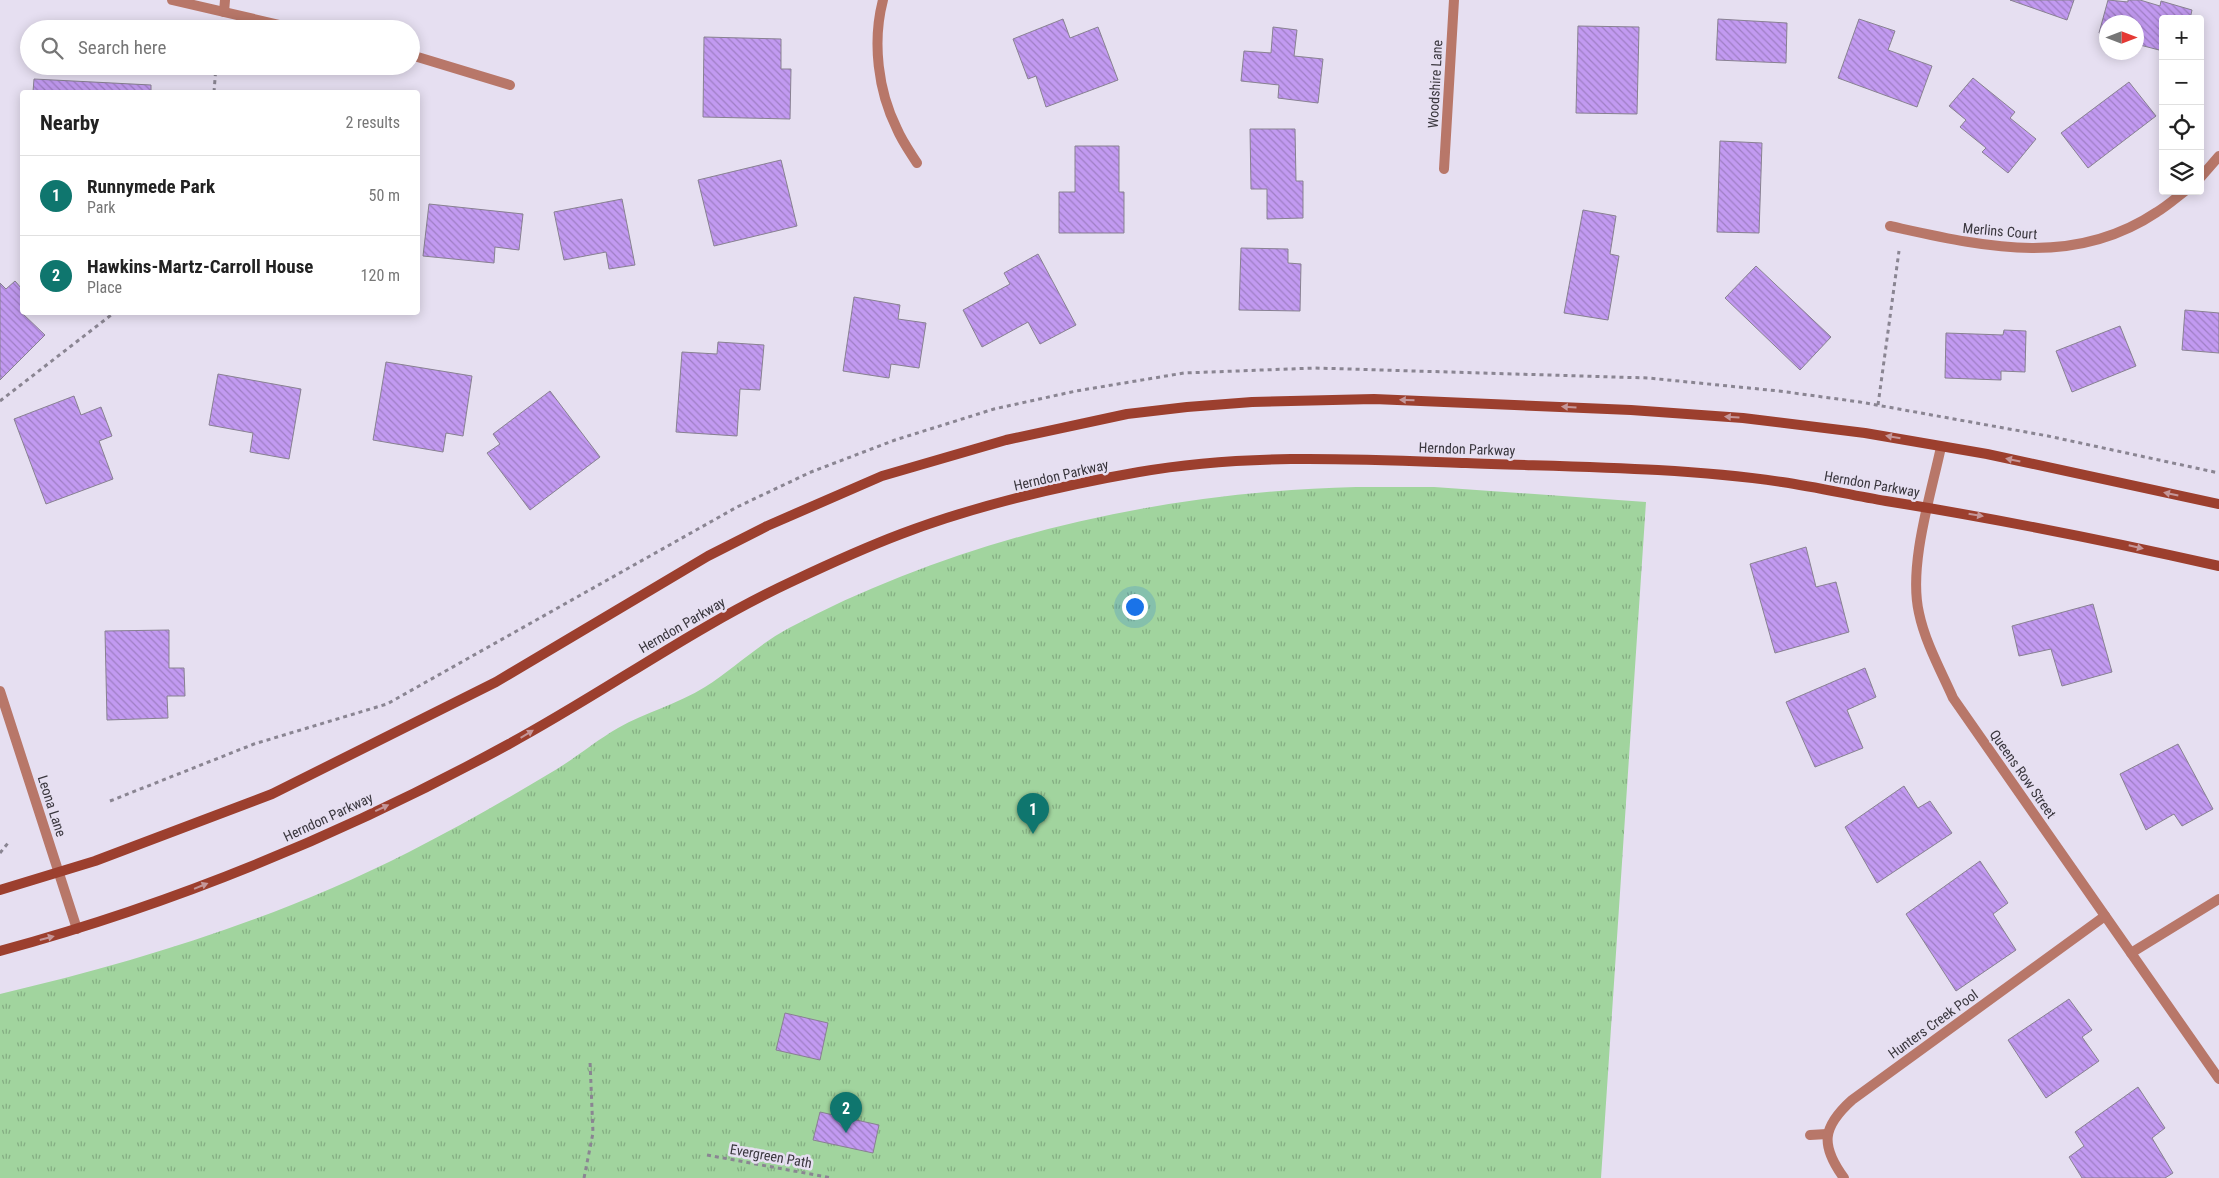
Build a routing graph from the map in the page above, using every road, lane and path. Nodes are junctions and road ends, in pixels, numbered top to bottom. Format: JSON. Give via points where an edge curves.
{"nodes":[{"id":1,"x":172,"y":0,"type":"edge"},
{"id":2,"x":225,"y":0,"type":"edge"},
{"id":3,"x":883,"y":0,"type":"edge"},
{"id":4,"x":1454,"y":0,"type":"edge"},
{"id":5,"x":224,"y":12,"type":"junction"},
{"id":6,"x":258,"y":20,"type":"edge"},
{"id":7,"x":420,"y":58,"type":"edge"},
{"id":8,"x":215,"y":75,"type":"edge"},
{"id":9,"x":510,"y":85,"type":"dead end"},
{"id":10,"x":214,"y":90,"type":"edge"},
{"id":11,"x":2219,"y":156,"type":"edge"},
{"id":12,"x":917,"y":163,"type":"dead end"},
{"id":13,"x":1444,"y":169,"type":"dead end"},
{"id":14,"x":2204,"y":173,"type":"edge"},
{"id":15,"x":2180,"y":195,"type":"edge"},
{"id":16,"x":1890,"y":226,"type":"dead end"},
{"id":17,"x":1902,"y":228,"type":"junction"},
{"id":18,"x":112,"y":315,"type":"edge"},
{"id":19,"x":0,"y":401,"type":"edge"},
{"id":20,"x":1878,"y":405,"type":"dead end"},
{"id":21,"x":1941,"y":446,"type":"junction"},
{"id":22,"x":2219,"y":504,"type":"edge"},
{"id":23,"x":1928,"y":508,"type":"junction"},
{"id":24,"x":2219,"y":566,"type":"edge"},
{"id":25,"x":0,"y":691,"type":"edge"},
{"id":26,"x":8,"y":843,"type":"dead end"},
{"id":27,"x":0,"y":853,"type":"edge"},
{"id":28,"x":59,"y":872,"type":"junction"},
{"id":29,"x":0,"y":890,"type":"edge"},
{"id":30,"x":2219,"y":899,"type":"edge"},
{"id":31,"x":2105,"y":916,"type":"junction"},
{"id":32,"x":77,"y":929,"type":"junction"},
{"id":33,"x":0,"y":951,"type":"edge"},
{"id":34,"x":2131,"y":953,"type":"junction"},
{"id":35,"x":590,"y":1061,"type":"dead end"},
{"id":36,"x":2219,"y":1079,"type":"edge"},
{"id":37,"x":1827,"y":1134,"type":"junction"},
{"id":38,"x":1810,"y":1135,"type":"dead end"},
{"id":39,"x":707,"y":1155,"type":"dead end"},
{"id":40,"x":584,"y":1178,"type":"edge"},
{"id":41,"x":832,"y":1178,"type":"edge"},
{"id":42,"x":1844,"y":1178,"type":"edge"}],
"edges":[{"from":1,"to":5,"type":"street"},
{"from":2,"to":5,"type":"street"},
{"from":3,"to":12,"type":"street","via":[[879,14],[878,54],[883,94],[896,129]]},
{"from":4,"to":13,"type":"street","name":"Woodshire Lane"},
{"from":5,"to":6,"type":"street"},
{"from":7,"to":9,"type":"street"},
{"from":8,"to":10,"type":"path"},
{"from":11,"to":14,"type":"street"},
{"from":15,"to":17,"type":"street","name":"Merlins Court","via":[[2157,213],[2116,233],[2068,246],[2024,249],[1966,243]]},
{"from":16,"to":17,"type":"street","name":"Merlins Court"},
{"from":17,"to":20,"type":"path"},
{"from":18,"to":19,"type":"path"},
{"from":22,"to":21,"type":"main road","one_way":true},
{"from":21,"to":23,"type":"street","name":"Queens Row Street"},
{"from":21,"to":28,"type":"main road","one_way":true,"via":[[1874,434],[1743,418],[1622,409],[1374,399],[1187,407],[1127,414],[1006,440],[882,476],[766,526],[674,576],[496,682],[388,738],[272,794]]},
{"from":23,"to":24,"type":"main road","name":"Herndon Parkway","one_way":true,"via":[[2113,542]]},
{"from":23,"to":31,"type":"street","name":"Queens Row Street","via":[[1916,563],[1918,612],[1933,654],[1953,698]]},
{"from":32,"to":23,"type":"main road","name":"Herndon Parkway","one_way":true,"via":[[173,898],[290,851],[412,794],[515,741],[730,612],[791,582],[903,533],[1025,496],[1142,471],[1217,463],[1329,459],[1693,473],[1780,482]]},
{"from":25,"to":28,"type":"street","name":"Leona Lane"},
{"from":26,"to":27,"type":"path"},
{"from":28,"to":29,"type":"main road"},
{"from":28,"to":32,"type":"street","name":"Leona Lane"},
{"from":30,"to":34,"type":"street"},
{"from":31,"to":34,"type":"street","name":"Queens Row Street"},
{"from":31,"to":37,"type":"street","name":"Hunters Creek Pool","via":[[1852,1100],[1835,1115]]},
{"from":33,"to":32,"type":"main road","name":"Herndon Parkway","one_way":true},
{"from":34,"to":36,"type":"street","name":"Queens Row Street"},
{"from":35,"to":40,"type":"path","via":[[593,1132]]},
{"from":37,"to":38,"type":"street"},
{"from":37,"to":42,"type":"street","via":[[1832,1162]]},
{"from":39,"to":41,"type":"path","name":"Evergreen Path"}]}
